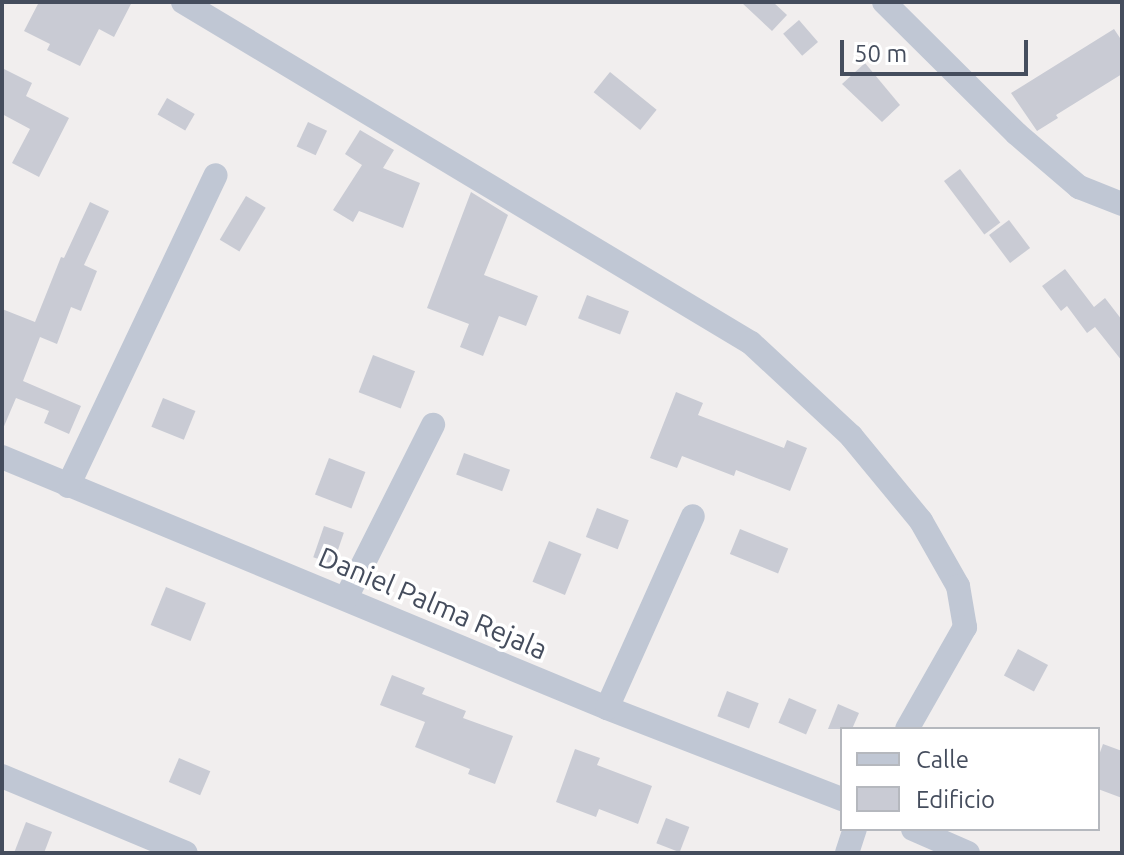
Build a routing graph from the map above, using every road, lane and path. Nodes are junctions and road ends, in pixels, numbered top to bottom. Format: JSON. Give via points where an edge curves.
{"nodes":[{"id":1,"x":183,"y":2,"type":"edge"},
{"id":2,"x":884,"y":2,"type":"edge"},
{"id":3,"x":216,"y":175,"type":"dead end"},
{"id":4,"x":1122,"y":204,"type":"edge"},
{"id":5,"x":433,"y":425,"type":"dead end"},
{"id":6,"x":2,"y":457,"type":"edge"},
{"id":7,"x":68,"y":486,"type":"junction"},
{"id":8,"x":693,"y":516,"type":"dead end"},
{"id":9,"x":346,"y":598,"type":"junction"},
{"id":10,"x":607,"y":708,"type":"junction"},
{"id":11,"x":908,"y":727,"type":"edge"},
{"id":12,"x":2,"y":776,"type":"edge"},
{"id":13,"x":840,"y":798,"type":"edge"},
{"id":14,"x":854,"y":831,"type":"edge"},
{"id":15,"x":918,"y":831,"type":"edge"},
{"id":16,"x":186,"y":853,"type":"edge"},
{"id":17,"x":847,"y":853,"type":"edge"},
{"id":18,"x":968,"y":853,"type":"edge"}],
"edges":[{"from":1,"to":11,"type":"street","via":[[751,343],[851,436],[921,521],[958,586],[965,627]]},
{"from":2,"to":4,"type":"street","via":[[1017,134],[1092,194]]},
{"from":3,"to":7,"type":"street"},
{"from":5,"to":9,"type":"street"},
{"from":6,"to":7,"type":"street","name":"Daniel Palma Rejala"},
{"from":7,"to":9,"type":"street","name":"Daniel Palma Rejala"},
{"from":8,"to":10,"type":"street"},
{"from":9,"to":10,"type":"street","name":"Daniel Palma Rejala"},
{"from":10,"to":13,"type":"street","name":"Daniel Palma Rejala"},
{"from":12,"to":16,"type":"street"},
{"from":14,"to":17,"type":"street"},
{"from":15,"to":18,"type":"street"}]}
